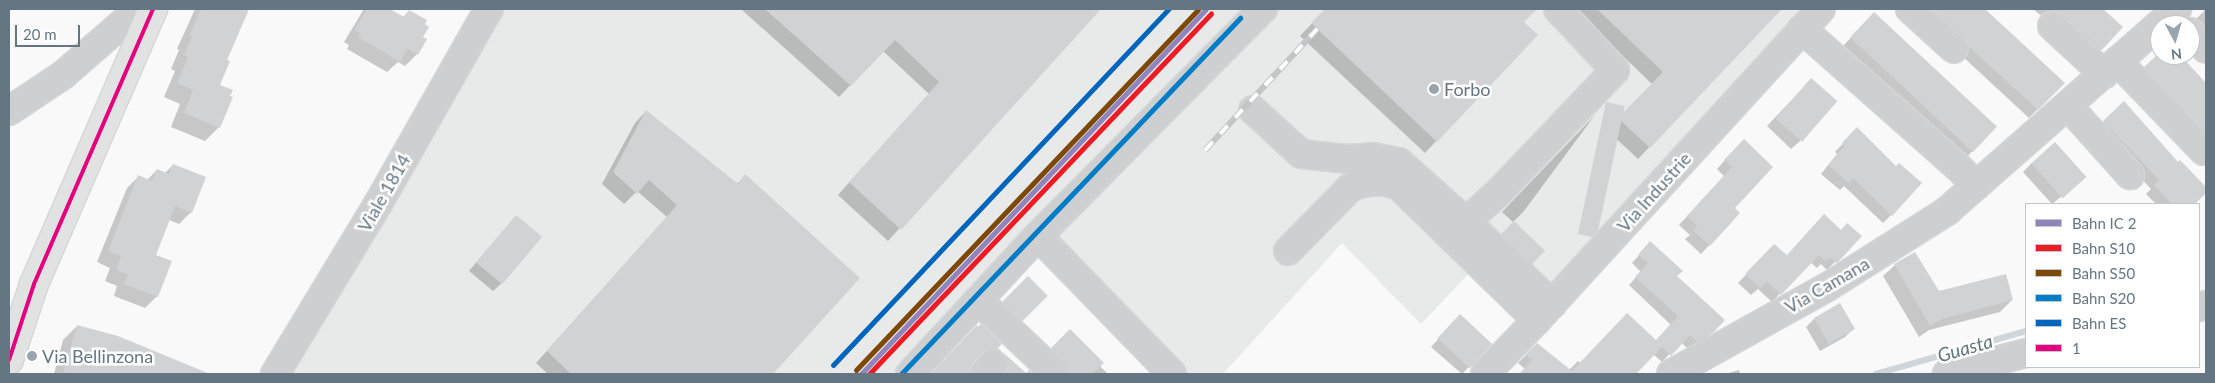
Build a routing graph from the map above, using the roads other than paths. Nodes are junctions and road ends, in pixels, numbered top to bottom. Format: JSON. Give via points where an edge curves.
{"nodes":[{"id":1,"x":139,"y":9,"type":"edge"},
{"id":2,"x":153,"y":9,"type":"edge"},
{"id":3,"x":489,"y":9,"type":"edge"},
{"id":4,"x":1263,"y":9,"type":"edge"},
{"id":5,"x":1558,"y":9,"type":"edge"},
{"id":6,"x":1821,"y":9,"type":"edge"},
{"id":7,"x":1910,"y":9,"type":"edge"},
{"id":8,"x":2052,"y":26,"type":"dead end"},
{"id":9,"x":1802,"y":29,"type":"junction"},
{"id":10,"x":2150,"y":37,"type":"edge"},
{"id":11,"x":1954,"y":49,"type":"dead end"},
{"id":12,"x":2111,"y":68,"type":"junction"},
{"id":13,"x":2068,"y":106,"type":"junction"},
{"id":14,"x":1253,"y":110,"type":"dead end"},
{"id":15,"x":9,"y":111,"type":"edge"},
{"id":16,"x":2204,"y":151,"type":"dead end"},
{"id":17,"x":2130,"y":174,"type":"dead end"},
{"id":18,"x":1976,"y":185,"type":"junction"},
{"id":19,"x":1466,"y":222,"type":"junction"},
{"id":20,"x":1038,"y":236,"type":"junction"},
{"id":21,"x":1288,"y":251,"type":"dead end"},
{"id":22,"x":978,"y":300,"type":"junction"},
{"id":23,"x":1544,"y":312,"type":"junction"},
{"id":24,"x":2025,"y":353,"type":"edge"},
{"id":25,"x":9,"y":360,"type":"edge"},
{"id":26,"x":275,"y":374,"type":"edge"},
{"id":27,"x":910,"y":374,"type":"edge"},
{"id":28,"x":1056,"y":374,"type":"edge"},
{"id":29,"x":1172,"y":374,"type":"edge"},
{"id":30,"x":1484,"y":374,"type":"edge"},
{"id":31,"x":1671,"y":374,"type":"edge"},
{"id":32,"x":1947,"y":374,"type":"edge"}],
"edges":[{"from":1,"to":15,"type":"street","via":[[62,75]]},
{"from":2,"to":25,"type":"main road","via":[[34,284]]},
{"from":3,"to":26,"type":"street","name":"Viale 1814","via":[[378,204]]},
{"from":4,"to":20,"type":"street"},
{"from":5,"to":19,"type":"street","via":[[1615,70],[1499,192]]},
{"from":6,"to":9,"type":"street","name":"Via Industrie"},
{"from":7,"to":11,"type":"street"},
{"from":8,"to":12,"type":"street"},
{"from":9,"to":18,"type":"street"},
{"from":9,"to":23,"type":"street","name":"Via Industrie"},
{"from":10,"to":12,"type":"street","name":"Via Camana"},
{"from":12,"to":13,"type":"street","name":"Via Camana"},
{"from":12,"to":16,"type":"street"},
{"from":13,"to":17,"type":"street"},
{"from":13,"to":18,"type":"street","name":"Via Camana"},
{"from":14,"to":19,"type":"street","via":[[1301,154],[1346,159],[1373,157],[1399,162]]},
{"from":18,"to":31,"type":"street","name":"Via Camana","via":[[1947,211],[1829,286]]},
{"from":19,"to":23,"type":"street"},
{"from":20,"to":22,"type":"street"},
{"from":20,"to":29,"type":"street"},
{"from":21,"to":23,"type":"street","via":[[1350,188],[1361,183],[1383,181],[1400,186]]},
{"from":22,"to":27,"type":"street"},
{"from":22,"to":28,"type":"street"},
{"from":23,"to":30,"type":"street","name":"Via Industrie"},
{"from":24,"to":32,"type":"street"}]}
